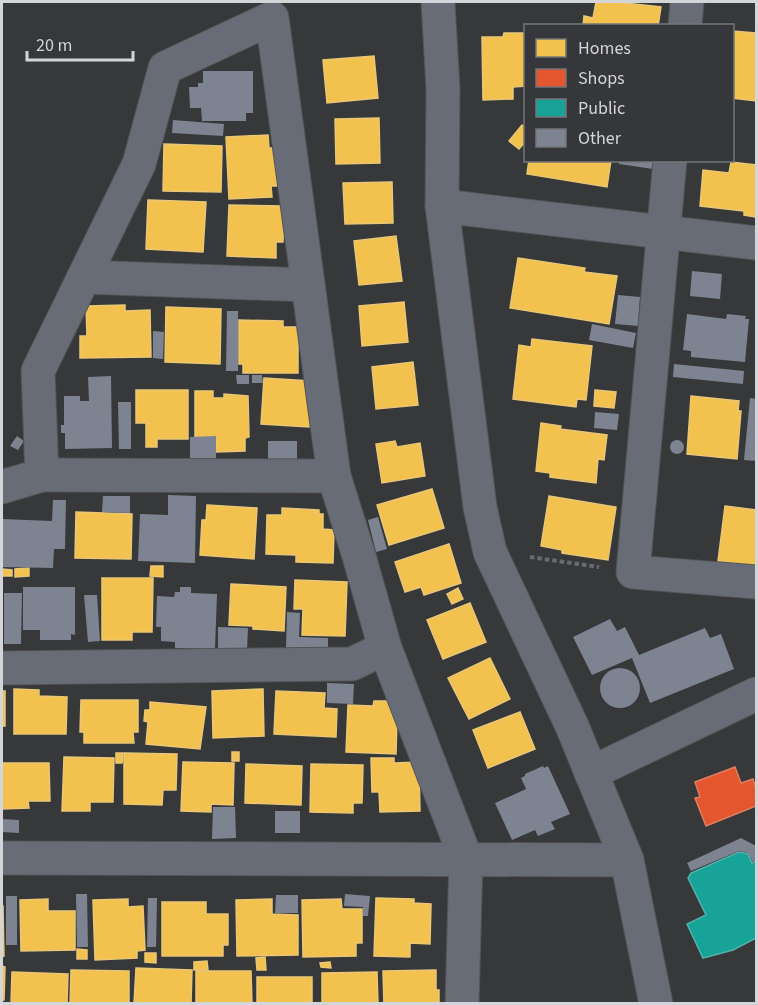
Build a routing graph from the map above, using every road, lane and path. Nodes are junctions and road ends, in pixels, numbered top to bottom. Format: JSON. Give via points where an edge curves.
{"nodes":[{"id":1,"x":438,"y":2,"type":"edge"},
{"id":2,"x":687,"y":2,"type":"edge"},
{"id":3,"x":685,"y":24,"type":"edge"},
{"id":4,"x":670,"y":162,"type":"edge"},
{"id":5,"x":442,"y":206,"type":"junction"},
{"id":6,"x":663,"y":231,"type":"junction"},
{"id":7,"x":756,"y":243,"type":"edge"},
{"id":8,"x":84,"y":277,"type":"junction"},
{"id":9,"x":308,"y":285,"type":"junction"},
{"id":10,"x":42,"y":475,"type":"junction"},
{"id":11,"x":334,"y":476,"type":"junction"},
{"id":12,"x":2,"y":487,"type":"edge"},
{"id":13,"x":490,"y":552,"type":"junction"},
{"id":14,"x":633,"y":572,"type":"junction"},
{"id":15,"x":756,"y":582,"type":"edge"},
{"id":16,"x":385,"y":648,"type":"junction"},
{"id":17,"x":2,"y":668,"type":"edge"},
{"id":18,"x":756,"y":694,"type":"edge"},
{"id":19,"x":591,"y":773,"type":"junction"},
{"id":20,"x":2,"y":858,"type":"edge"},
{"id":21,"x":466,"y":859,"type":"junction"},
{"id":22,"x":627,"y":860,"type":"junction"},
{"id":23,"x":462,"y":1004,"type":"edge"},
{"id":24,"x":656,"y":1004,"type":"edge"}],
"edges":[{"from":1,"to":5,"type":"street","via":[[443,89]]},
{"from":2,"to":3,"type":"street"},
{"from":4,"to":6,"type":"street"},
{"from":5,"to":6,"type":"street"},
{"from":5,"to":13,"type":"street","via":[[480,507]]},
{"from":6,"to":7,"type":"street"},
{"from":6,"to":14,"type":"street"},
{"from":8,"to":9,"type":"street"},
{"from":8,"to":9,"type":"street","via":[[140,164],[165,68],[272,18]]},
{"from":8,"to":10,"type":"street","via":[[38,370]]},
{"from":9,"to":11,"type":"street"},
{"from":10,"to":11,"type":"street"},
{"from":10,"to":12,"type":"street"},
{"from":11,"to":16,"type":"street"},
{"from":13,"to":14,"type":"path"},
{"from":13,"to":19,"type":"street"},
{"from":14,"to":15,"type":"street"},
{"from":16,"to":17,"type":"street","via":[[352,664]]},
{"from":16,"to":21,"type":"street"},
{"from":18,"to":19,"type":"street"},
{"from":19,"to":22,"type":"street"},
{"from":20,"to":21,"type":"street"},
{"from":21,"to":22,"type":"street"},
{"from":21,"to":23,"type":"street"},
{"from":22,"to":24,"type":"street"}]}
